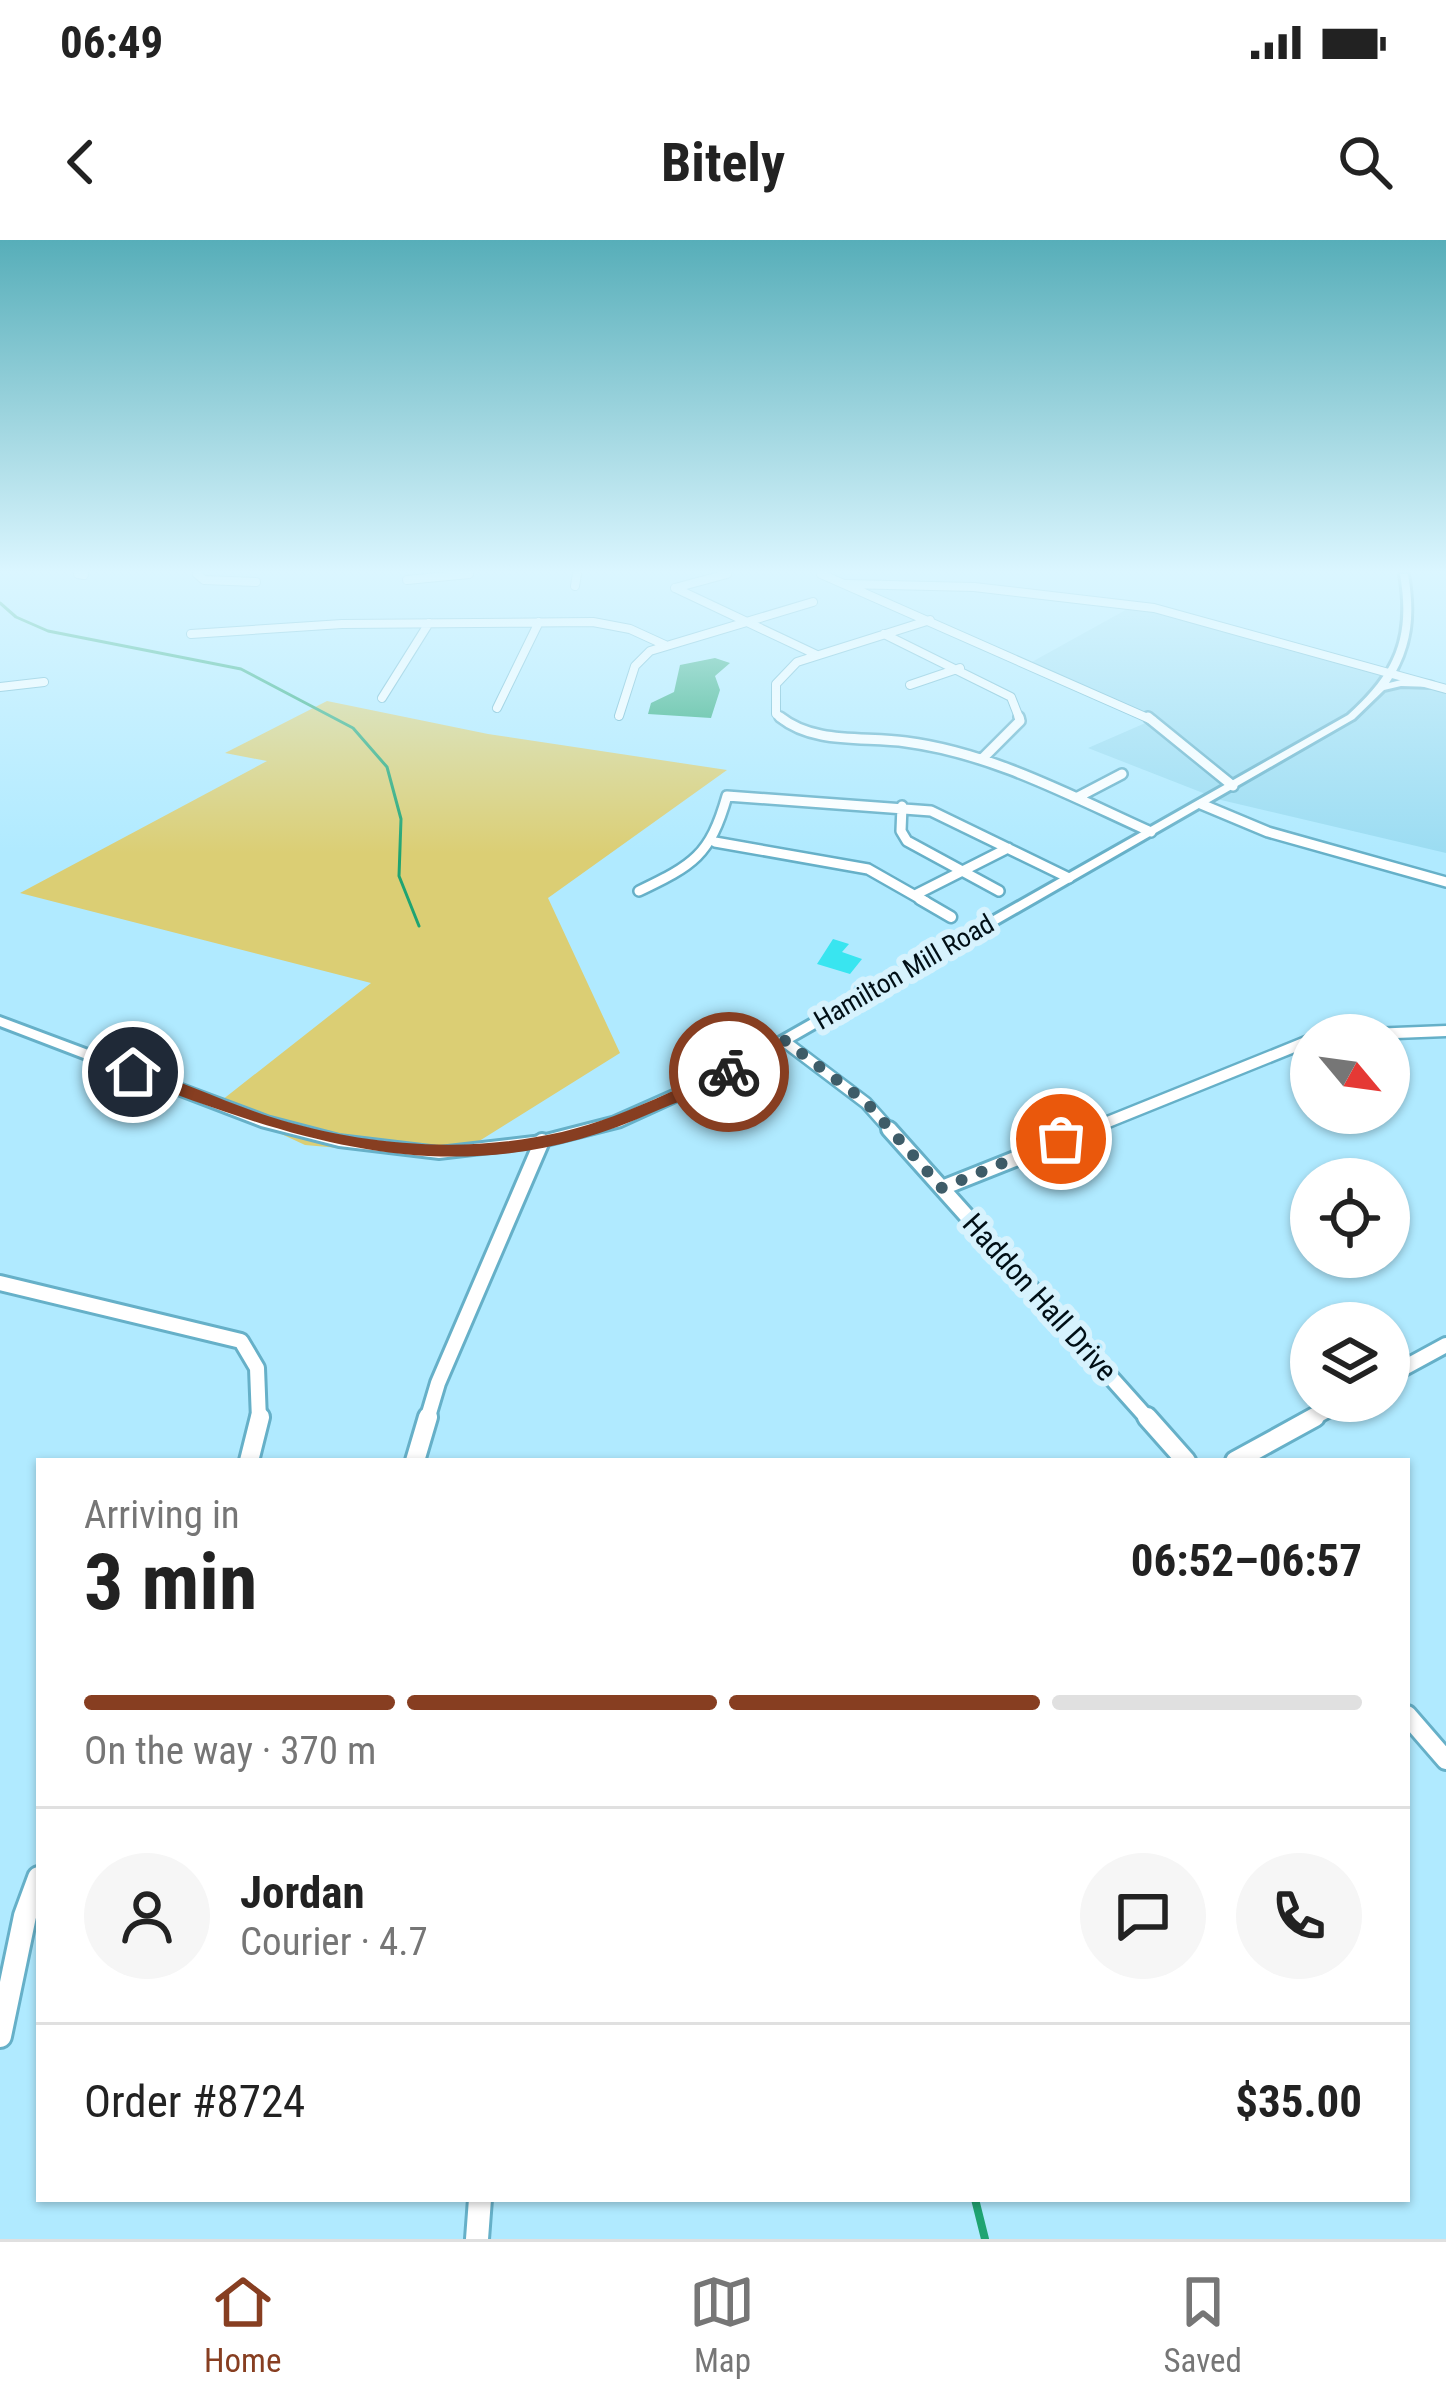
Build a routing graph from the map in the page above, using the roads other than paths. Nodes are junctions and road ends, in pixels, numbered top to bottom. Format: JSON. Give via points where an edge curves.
{"nodes":[{"id":1,"x":401,"y":667,"type":"edge"},
{"id":2,"x":517,"y":667,"type":"edge"},
{"id":3,"x":637,"y":667,"type":"edge"},
{"id":4,"x":790,"y":667,"type":"edge"},
{"id":5,"x":1036,"y":667,"type":"edge"},
{"id":6,"x":1369,"y":667,"type":"edge"},
{"id":7,"x":1393,"y":667,"type":"edge"},
{"id":8,"x":960,"y":668,"type":"joint"},
{"id":9,"x":1390,"y":673,"type":"junction"},
{"id":10,"x":44,"y":682,"type":"dead end"},
{"id":11,"x":910,"y":685,"type":"dead end"},
{"id":12,"x":1430,"y":685,"type":"junction"},
{"id":13,"x":0,"y":687,"type":"edge"},
{"id":14,"x":1379,"y":688,"type":"junction"},
{"id":15,"x":1446,"y":689,"type":"edge"},
{"id":16,"x":382,"y":698,"type":"dead end"},
{"id":17,"x":497,"y":708,"type":"dead end"},
{"id":18,"x":619,"y":716,"type":"dead end"},
{"id":19,"x":982,"y":759,"type":"junction"},
{"id":20,"x":1122,"y":774,"type":"dead end"},
{"id":21,"x":1233,"y":786,"type":"junction"},
{"id":22,"x":1078,"y":796,"type":"junction"},
{"id":23,"x":1201,"y":804,"type":"junction"},
{"id":24,"x":902,"y":806,"type":"junction"},
{"id":25,"x":1151,"y":832,"type":"junction"},
{"id":26,"x":715,"y":842,"type":"junction"},
{"id":27,"x":1008,"y":848,"type":"junction"},
{"id":28,"x":962,"y":872,"type":"junction"},
{"id":29,"x":1069,"y":878,"type":"junction"},
{"id":30,"x":1446,"y":882,"type":"edge"},
{"id":31,"x":638,"y":891,"type":"dead end"},
{"id":32,"x":999,"y":891,"type":"dead end"},
{"id":33,"x":915,"y":896,"type":"junction"},
{"id":34,"x":951,"y":916,"type":"dead end"},
{"id":35,"x":0,"y":1021,"type":"edge"},
{"id":36,"x":1446,"y":1031,"type":"edge"},
{"id":37,"x":1410,"y":1032,"type":"edge"},
{"id":38,"x":784,"y":1040,"type":"junction"},
{"id":39,"x":1290,"y":1048,"type":"edge"},
{"id":40,"x":542,"y":1141,"type":"junction"},
{"id":41,"x":942,"y":1188,"type":"junction"},
{"id":42,"x":0,"y":1283,"type":"edge"},
{"id":43,"x":1446,"y":1345,"type":"edge"},
{"id":44,"x":1410,"y":1365,"type":"edge"},
{"id":45,"x":1306,"y":1422,"type":"edge"},
{"id":46,"x":250,"y":1458,"type":"edge"},
{"id":47,"x":417,"y":1458,"type":"edge"},
{"id":48,"x":1183,"y":1458,"type":"edge"},
{"id":49,"x":1240,"y":1458,"type":"edge"},
{"id":50,"x":1410,"y":1718,"type":"edge"},
{"id":51,"x":1446,"y":1760,"type":"edge"},
{"id":52,"x":36,"y":1886,"type":"edge"},
{"id":53,"x":0,"y":2036,"type":"edge"},
{"id":54,"x":480,"y":2202,"type":"edge"},
{"id":55,"x":477,"y":2239,"type":"edge"}],
"edges":[{"from":1,"to":16,"type":"street"},
{"from":2,"to":17,"type":"street"},
{"from":3,"to":18,"type":"street"},
{"from":4,"to":19,"type":"street","via":[[776,684],[776,714],[786,724]]},
{"from":5,"to":21,"type":"street","via":[[1146,716]]},
{"from":6,"to":9,"type":"street"},
{"from":7,"to":9,"type":"main road","name":"Hamilton Mill Road"},
{"from":8,"to":11,"type":"street"},
{"from":8,"to":19,"type":"street","via":[[1000,688],[1021,716]]},
{"from":9,"to":12,"type":"street"},
{"from":9,"to":14,"type":"main road","name":"Hamilton Mill Road"},
{"from":10,"to":13,"type":"street"},
{"from":12,"to":14,"type":"main road"},
{"from":12,"to":15,"type":"street"},
{"from":14,"to":21,"type":"main road","name":"Hamilton Mill Road","via":[[1340,725]]},
{"from":19,"to":22,"type":"street"},
{"from":20,"to":22,"type":"street"},
{"from":21,"to":23,"type":"main road","name":"Hamilton Mill Road"},
{"from":22,"to":25,"type":"street"},
{"from":23,"to":25,"type":"main road","name":"Hamilton Mill Road"},
{"from":23,"to":30,"type":"street","via":[[1268,832]]},
{"from":24,"to":26,"type":"street","via":[[727,796]]},
{"from":24,"to":27,"type":"street","via":[[944,814]]},
{"from":24,"to":28,"type":"street","via":[[907,841]]},
{"from":25,"to":29,"type":"main road","name":"Hamilton Mill Road"},
{"from":26,"to":31,"type":"street","via":[[692,864]]},
{"from":26,"to":33,"type":"street","via":[[855,866]]},
{"from":27,"to":28,"type":"street"},
{"from":27,"to":29,"type":"street"},
{"from":28,"to":32,"type":"street"},
{"from":28,"to":33,"type":"street"},
{"from":29,"to":38,"type":"main road","name":"Hamilton Mill Road"},
{"from":33,"to":34,"type":"street"},
{"from":35,"to":40,"type":"main road","name":"Hamilton Mill Road","via":[[266,1122],[339,1141],[439,1153]]},
{"from":36,"to":37,"type":"street"},
{"from":38,"to":40,"type":"main road","name":"Hamilton Mill Road","via":[[677,1099]]},
{"from":38,"to":41,"type":"street","name":"Haddon Hall Drive","via":[[866,1102]]},
{"from":39,"to":41,"type":"street"},
{"from":40,"to":47,"type":"street","via":[[438,1383]]},
{"from":41,"to":48,"type":"street","name":"Haddon Hall Drive"},
{"from":42,"to":46,"type":"street","via":[[242,1340],[261,1372]]},
{"from":43,"to":44,"type":"street"},
{"from":45,"to":49,"type":"street"},
{"from":50,"to":51,"type":"street"},
{"from":52,"to":53,"type":"street"},
{"from":54,"to":55,"type":"street"}]}
